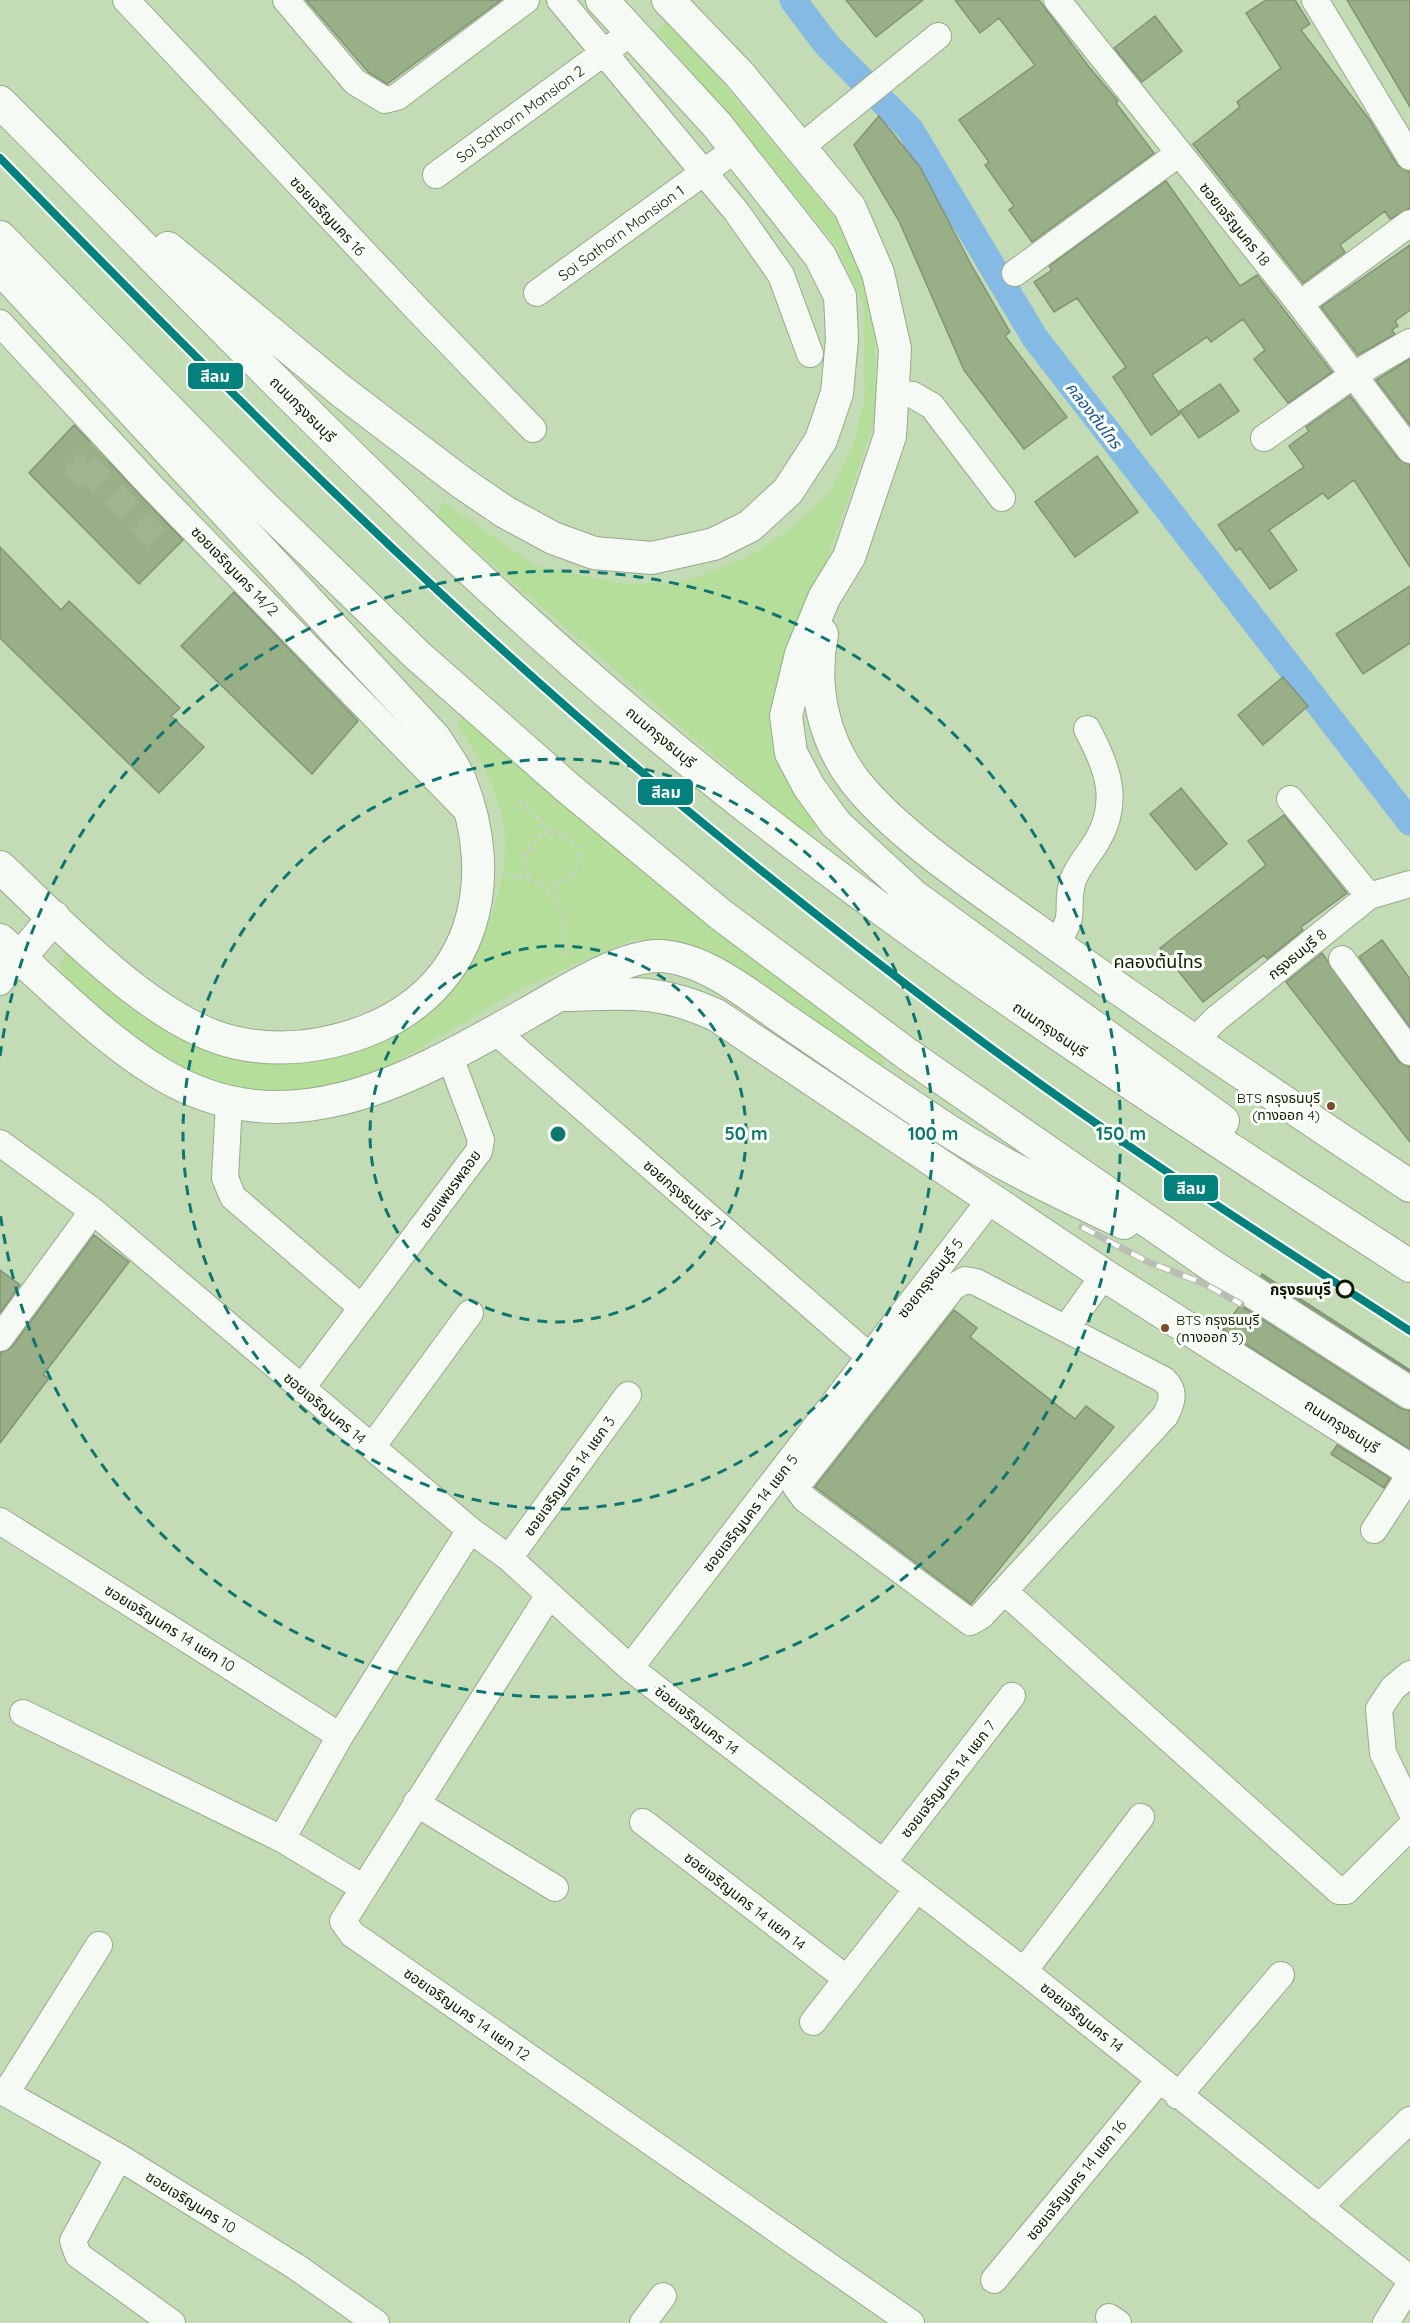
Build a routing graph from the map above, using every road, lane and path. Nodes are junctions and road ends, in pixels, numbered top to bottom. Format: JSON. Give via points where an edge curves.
{"nodes":[{"id":1,"x":126,"y":0,"type":"edge"},
{"id":2,"x":286,"y":0,"type":"edge"},
{"id":3,"x":526,"y":0,"type":"edge"},
{"id":4,"x":560,"y":0,"type":"edge"},
{"id":5,"x":602,"y":0,"type":"edge"},
{"id":6,"x":652,"y":0,"type":"edge"},
{"id":7,"x":668,"y":0,"type":"edge"},
{"id":8,"x":1057,"y":0,"type":"edge"},
{"id":9,"x":1315,"y":0,"type":"edge"},
{"id":10,"x":628,"y":28,"type":"junction"},
{"id":11,"x":938,"y":36,"type":"dead end"},
{"id":12,"x":604,"y":54,"type":"junction"},
{"id":13,"x":0,"y":102,"type":"edge"},
{"id":14,"x":29,"y":131,"type":"junction"},
{"id":15,"x":800,"y":148,"type":"junction"},
{"id":16,"x":736,"y":149,"type":"junction"},
{"id":17,"x":1178,"y":154,"type":"junction"},
{"id":18,"x":1410,"y":157,"type":"edge"},
{"id":19,"x":704,"y":172,"type":"junction"},
{"id":20,"x":436,"y":175,"type":"dead end"},
{"id":21,"x":1410,"y":223,"type":"edge"},
{"id":22,"x":0,"y":237,"type":"edge"},
{"id":23,"x":0,"y":268,"type":"edge"},
{"id":24,"x":1015,"y":273,"type":"dead end"},
{"id":25,"x":537,"y":293,"type":"dead end"},
{"id":26,"x":1300,"y":304,"type":"junction"},
{"id":27,"x":0,"y":323,"type":"edge"},
{"id":28,"x":1410,"y":342,"type":"edge"},
{"id":29,"x":810,"y":354,"type":"dead end"},
{"id":30,"x":1352,"y":376,"type":"junction"},
{"id":31,"x":892,"y":392,"type":"junction"},
{"id":32,"x":533,"y":429,"type":"dead end"},
{"id":33,"x":1264,"y":438,"type":"dead end"},
{"id":34,"x":1410,"y":450,"type":"edge"},
{"id":35,"x":1002,"y":498,"type":"dead end"},
{"id":36,"x":849,"y":557,"type":"junction"},
{"id":37,"x":1088,"y":729,"type":"dead end"},
{"id":38,"x":1290,"y":799,"type":"dead end"},
{"id":39,"x":520,"y":802,"type":"dead end"},
{"id":40,"x":473,"y":816,"type":"junction"},
{"id":41,"x":548,"y":833,"type":"junction"},
{"id":42,"x":0,"y":867,"type":"edge"},
{"id":43,"x":502,"y":874,"type":"dead end"},
{"id":44,"x":528,"y":878,"type":"junction"},
{"id":45,"x":1410,"y":884,"type":"edge"},
{"id":46,"x":548,"y":888,"type":"junction"},
{"id":47,"x":1369,"y":896,"type":"junction"},
{"id":48,"x":54,"y":917,"type":"junction"},
{"id":49,"x":1055,"y":944,"type":"junction"},
{"id":50,"x":10,"y":949,"type":"edge"},
{"id":51,"x":1342,"y":959,"type":"dead end"},
{"id":52,"x":0,"y":982,"type":"edge"},
{"id":53,"x":564,"y":982,"type":"junction"},
{"id":54,"x":495,"y":1031,"type":"junction"},
{"id":55,"x":1194,"y":1041,"type":"junction"},
{"id":56,"x":1410,"y":1052,"type":"edge"},
{"id":57,"x":450,"y":1057,"type":"junction"},
{"id":58,"x":229,"y":1103,"type":"junction"},
{"id":59,"x":0,"y":1143,"type":"edge"},
{"id":60,"x":1410,"y":1186,"type":"edge"},
{"id":61,"x":991,"y":1199,"type":"junction"},
{"id":62,"x":93,"y":1211,"type":"junction"},
{"id":63,"x":1410,"y":1258,"type":"edge"},
{"id":64,"x":1211,"y":1265,"type":"junction"},
{"id":65,"x":1410,"y":1266,"type":"edge"},
{"id":66,"x":1104,"y":1275,"type":"junction"},
{"id":67,"x":362,"y":1308,"type":"junction"},
{"id":68,"x":470,"y":1313,"type":"dead end"},
{"id":69,"x":1067,"y":1327,"type":"junction"},
{"id":70,"x":0,"y":1338,"type":"edge"},
{"id":71,"x":870,"y":1357,"type":"junction"},
{"id":72,"x":302,"y":1389,"type":"junction"},
{"id":73,"x":1403,"y":1391,"type":"edge"},
{"id":74,"x":628,"y":1395,"type":"dead end"},
{"id":75,"x":372,"y":1448,"type":"junction"},
{"id":76,"x":1410,"y":1470,"type":"edge"},
{"id":77,"x":1410,"y":1475,"type":"edge"},
{"id":78,"x":787,"y":1482,"type":"junction"},
{"id":79,"x":0,"y":1521,"type":"edge"},
{"id":80,"x":470,"y":1530,"type":"junction"},
{"id":81,"x":1374,"y":1530,"type":"dead end"},
{"id":82,"x":509,"y":1558,"type":"junction"},
{"id":83,"x":1004,"y":1591,"type":"junction"},
{"id":84,"x":549,"y":1595,"type":"junction"},
{"id":85,"x":630,"y":1668,"type":"junction"},
{"id":86,"x":1410,"y":1674,"type":"edge"},
{"id":87,"x":1012,"y":1696,"type":"dead end"},
{"id":88,"x":23,"y":1713,"type":"dead end"},
{"id":89,"x":340,"y":1736,"type":"junction"},
{"id":90,"x":416,"y":1803,"type":"junction"},
{"id":91,"x":1410,"y":1809,"type":"edge"},
{"id":92,"x":1142,"y":1816,"type":"dead end"},
{"id":93,"x":643,"y":1822,"type":"dead end"},
{"id":94,"x":1410,"y":1827,"type":"edge"},
{"id":95,"x":282,"y":1839,"type":"junction"},
{"id":96,"x":883,"y":1863,"type":"junction"},
{"id":97,"x":362,"y":1887,"type":"junction"},
{"id":98,"x":555,"y":1888,"type":"dead end"},
{"id":99,"x":917,"y":1889,"type":"junction"},
{"id":100,"x":99,"y":1945,"type":"dead end"},
{"id":101,"x":1024,"y":1971,"type":"junction"},
{"id":102,"x":1281,"y":1975,"type":"dead end"},
{"id":103,"x":847,"y":1979,"type":"junction"},
{"id":104,"x":813,"y":2022,"type":"dead end"},
{"id":105,"x":1168,"y":2088,"type":"junction"},
{"id":106,"x":3,"y":2092,"type":"edge"},
{"id":107,"x":1410,"y":2120,"type":"edge"},
{"id":108,"x":119,"y":2157,"type":"junction"},
{"id":109,"x":1319,"y":2207,"type":"junction"},
{"id":110,"x":1410,"y":2279,"type":"edge"},
{"id":111,"x":994,"y":2280,"type":"dead end"},
{"id":112,"x":1410,"y":2284,"type":"edge"},
{"id":113,"x":663,"y":2296,"type":"dead end"},
{"id":114,"x":172,"y":2323,"type":"edge"},
{"id":115,"x":376,"y":2323,"type":"edge"},
{"id":116,"x":643,"y":2323,"type":"edge"},
{"id":117,"x":911,"y":2323,"type":"edge"},
{"id":118,"x":1386,"y":2323,"type":"edge"}],
"edges":[{"from":1,"to":32,"type":"street","name":"ซอยเจริญนคร 16"},
{"from":2,"to":3,"type":"street","via":[[355,82],[385,100],[397,97]]},
{"from":4,"to":12,"type":"street"},
{"from":5,"to":10,"type":"main road"},
{"from":6,"to":10,"type":"main road"},
{"from":7,"to":15,"type":"main road","via":[[740,75]]},
{"from":8,"to":17,"type":"street","name":"ซอยเจริญนคร 18"},
{"from":9,"to":18,"type":"street"},
{"from":10,"to":12,"type":"street","name":"Soi Sathorn Mansion 2"},
{"from":10,"to":16,"type":"main road"},
{"from":11,"to":15,"type":"street"},
{"from":12,"to":19,"type":"street"},
{"from":12,"to":20,"type":"street","name":"Soi Sathorn Mansion 2"},
{"from":13,"to":14,"type":"main road","name":"ถนนกรุงธนบุรี"},
{"from":14,"to":16,"type":"main road","via":[[340,390],[461,482],[553,538],[594,553],[652,558],[714,544],[750,526],[788,491],[821,440],[837,393],[842,339],[840,296],[820,256]]},
{"from":14,"to":65,"type":"main road","name":"ถนนกรุงธนบุรี","via":[[238,345],[485,586],[756,816],[892,918],[1147,1095]]},
{"from":15,"to":31,"type":"main road","via":[[850,208],[878,273],[895,349]]},
{"from":16,"to":19,"type":"street","name":"Soi Sathorn Mansion 1"},
{"from":17,"to":24,"type":"street"},
{"from":17,"to":26,"type":"street","name":"ซอยเจริญนคร 18"},
{"from":19,"to":25,"type":"street","name":"Soi Sathorn Mansion 1"},
{"from":19,"to":29,"type":"street","via":[[781,275]]},
{"from":21,"to":26,"type":"street"},
{"from":22,"to":64,"type":"main road","via":[[248,490],[417,655],[568,788],[720,914],[907,1054]]},
{"from":23,"to":40,"type":"main road","via":[[434,737],[460,777]]},
{"from":26,"to":30,"type":"street","name":"ซอยเจริญนคร 18"},
{"from":27,"to":40,"type":"street","name":"ซอยเจริญนคร 14/2","via":[[105,446]]},
{"from":28,"to":30,"type":"street"},
{"from":30,"to":33,"type":"street"},
{"from":30,"to":34,"type":"street","name":"ซอยเจริญนคร 18"},
{"from":31,"to":35,"type":"street","via":[[913,395],[932,406]]},
{"from":31,"to":36,"type":"main road","via":[[890,436]]},
{"from":36,"to":49,"type":"main road","via":[[832,597],[817,660],[823,718],[835,749],[854,780],[886,814]]},
{"from":36,"to":63,"type":"main road","via":[[813,623],[791,686],[786,716],[791,753],[808,787],[836,824],[914,896]]},
{"from":37,"to":49,"type":"street","via":[[1111,783],[1110,806],[1103,831],[1074,877],[1070,920]]},
{"from":38,"to":47,"type":"street"},
{"from":39,"to":41,"type":"path"},
{"from":40,"to":48,"type":"main road","via":[[478,895],[472,924],[457,955],[440,982],[411,1008],[380,1026],[347,1038],[285,1049],[236,1043],[201,1031],[166,1013]]},
{"from":41,"to":44,"type":"path","via":[[540,835],[525,856]]},
{"from":41,"to":46,"type":"path","via":[[558,831],[577,846],[581,861],[571,877]]},
{"from":42,"to":48,"type":"main road"},
{"from":43,"to":44,"type":"path"},
{"from":44,"to":46,"type":"path"},
{"from":45,"to":47,"type":"street","name":"กรุงธนบุรี 8"},
{"from":46,"to":53,"type":"path","via":[[558,899]]},
{"from":47,"to":55,"type":"street","name":"กรุงธนบุรี 8"},
{"from":48,"to":50,"type":"main road"},
{"from":49,"to":55,"type":"main road"},
{"from":50,"to":52,"type":"street"},
{"from":50,"to":58,"type":"main road","via":[[159,1073]]},
{"from":51,"to":56,"type":"street"},
{"from":53,"to":54,"type":"main road"},
{"from":53,"to":61,"type":"main road","name":"ถนนกรุงธนบุรี","via":[[685,1000],[716,1014]]},
{"from":53,"to":64,"type":"main road","via":[[646,957],[663,956],[690,963],[735,987],[952,1133],[1014,1170]]},
{"from":54,"to":57,"type":"main road"},
{"from":54,"to":71,"type":"street","name":"ซอยกรุงธนบุรี 7"},
{"from":55,"to":60,"type":"main road"},
{"from":57,"to":58,"type":"main road","via":[[348,1099],[302,1108]]},
{"from":57,"to":67,"type":"street","name":"ซอยเพชรพลอย","via":[[481,1146]]},
{"from":58,"to":67,"type":"street","via":[[225,1178],[232,1197]]},
{"from":59,"to":62,"type":"street","name":"ซอยเจริญนคร 14"},
{"from":61,"to":66,"type":"main road","name":"ถนนกรุงธนบุรี"},
{"from":61,"to":71,"type":"street","name":"ซอยกรุงธนบุรี 5"},
{"from":62,"to":70,"type":"street"},
{"from":62,"to":72,"type":"street","name":"ซอยเจริญนคร 14"},
{"from":64,"to":73,"type":"main road"},
{"from":66,"to":69,"type":"street"},
{"from":66,"to":76,"type":"main road","name":"ถนนกรุงธนบุรี"},
{"from":67,"to":72,"type":"street","name":"ซอยเพชรพลอย"},
{"from":68,"to":75,"type":"street"},
{"from":69,"to":78,"type":"street","via":[[976,1282],[958,1281]]},
{"from":69,"to":83,"type":"street","via":[[1164,1380],[1171,1388],[1172,1400],[1165,1416]]},
{"from":71,"to":78,"type":"street","name":"ซอยเจริญนคร 14 แยก 5"},
{"from":72,"to":75,"type":"street","name":"ซอยเจริญนคร 14"},
{"from":74,"to":82,"type":"street","name":"ซอยเจริญนคร 14 แยก 3"},
{"from":75,"to":80,"type":"street","name":"ซอยเจริญนคร 14"},
{"from":77,"to":81,"type":"street"},
{"from":78,"to":83,"type":"street","via":[[968,1622],[981,1616]]},
{"from":78,"to":85,"type":"street","name":"ซอยเจริญนคร 14 แยก 5"},
{"from":79,"to":89,"type":"street","name":"ซอยเจริญนคร 14 แยก 10"},
{"from":80,"to":82,"type":"street","name":"ซอยเจริญนคร 14"},
{"from":80,"to":89,"type":"street"},
{"from":82,"to":84,"type":"street","name":"ซอยเจริญนคร 14"},
{"from":83,"to":94,"type":"street","via":[[1339,1891],[1346,1891]]},
{"from":84,"to":85,"type":"street","name":"ซอยเจริญนคร 14"},
{"from":84,"to":90,"type":"street","name":"ซอยเจริญนคร 14 แยก 12"},
{"from":85,"to":96,"type":"street","name":"ซอยเจริญนคร 14"},
{"from":86,"to":91,"type":"street","via":[[1393,1688],[1379,1709],[1383,1753]]},
{"from":87,"to":96,"type":"street","name":"ซอยเจริญนคร 14 แยก 7"},
{"from":88,"to":95,"type":"street"},
{"from":89,"to":95,"type":"street"},
{"from":90,"to":97,"type":"street","name":"ซอยเจริญนคร 14 แยก 12"},
{"from":90,"to":98,"type":"street"},
{"from":92,"to":101,"type":"street"},
{"from":93,"to":103,"type":"street","name":"ซอยเจริญนคร 14 แยก 14"},
{"from":95,"to":97,"type":"street"},
{"from":96,"to":99,"type":"street","name":"ซอยเจริญนคร 14"},
{"from":97,"to":117,"type":"street","name":"ซอยเจริญนคร 14 แยก 12","via":[[343,1921],[352,1934]]},
{"from":99,"to":101,"type":"street","name":"ซอยเจริญนคร 14"},
{"from":99,"to":103,"type":"street"},
{"from":100,"to":106,"type":"street"},
{"from":101,"to":105,"type":"street","name":"ซอยเจริญนคร 14"},
{"from":102,"to":105,"type":"street","name":"ซอยเจริญนคร 14 แยก 16"},
{"from":103,"to":104,"type":"street"},
{"from":105,"to":109,"type":"street","name":"ซอยเจริญนคร 14"},
{"from":105,"to":111,"type":"street","name":"ซอยเจริญนคร 14 แยก 16"},
{"from":106,"to":108,"type":"street","name":"ซอยเจริญนคร 10"},
{"from":107,"to":109,"type":"street"},
{"from":108,"to":114,"type":"street","via":[[73,2241],[74,2248],[78,2255]]},
{"from":108,"to":115,"type":"street","name":"ซอยเจริญนคร 10","via":[[294,2266]]},
{"from":109,"to":110,"type":"street","name":"ซอยเจริญนคร 14"},
{"from":112,"to":118,"type":"street"},
{"from":113,"to":116,"type":"street"}]}
